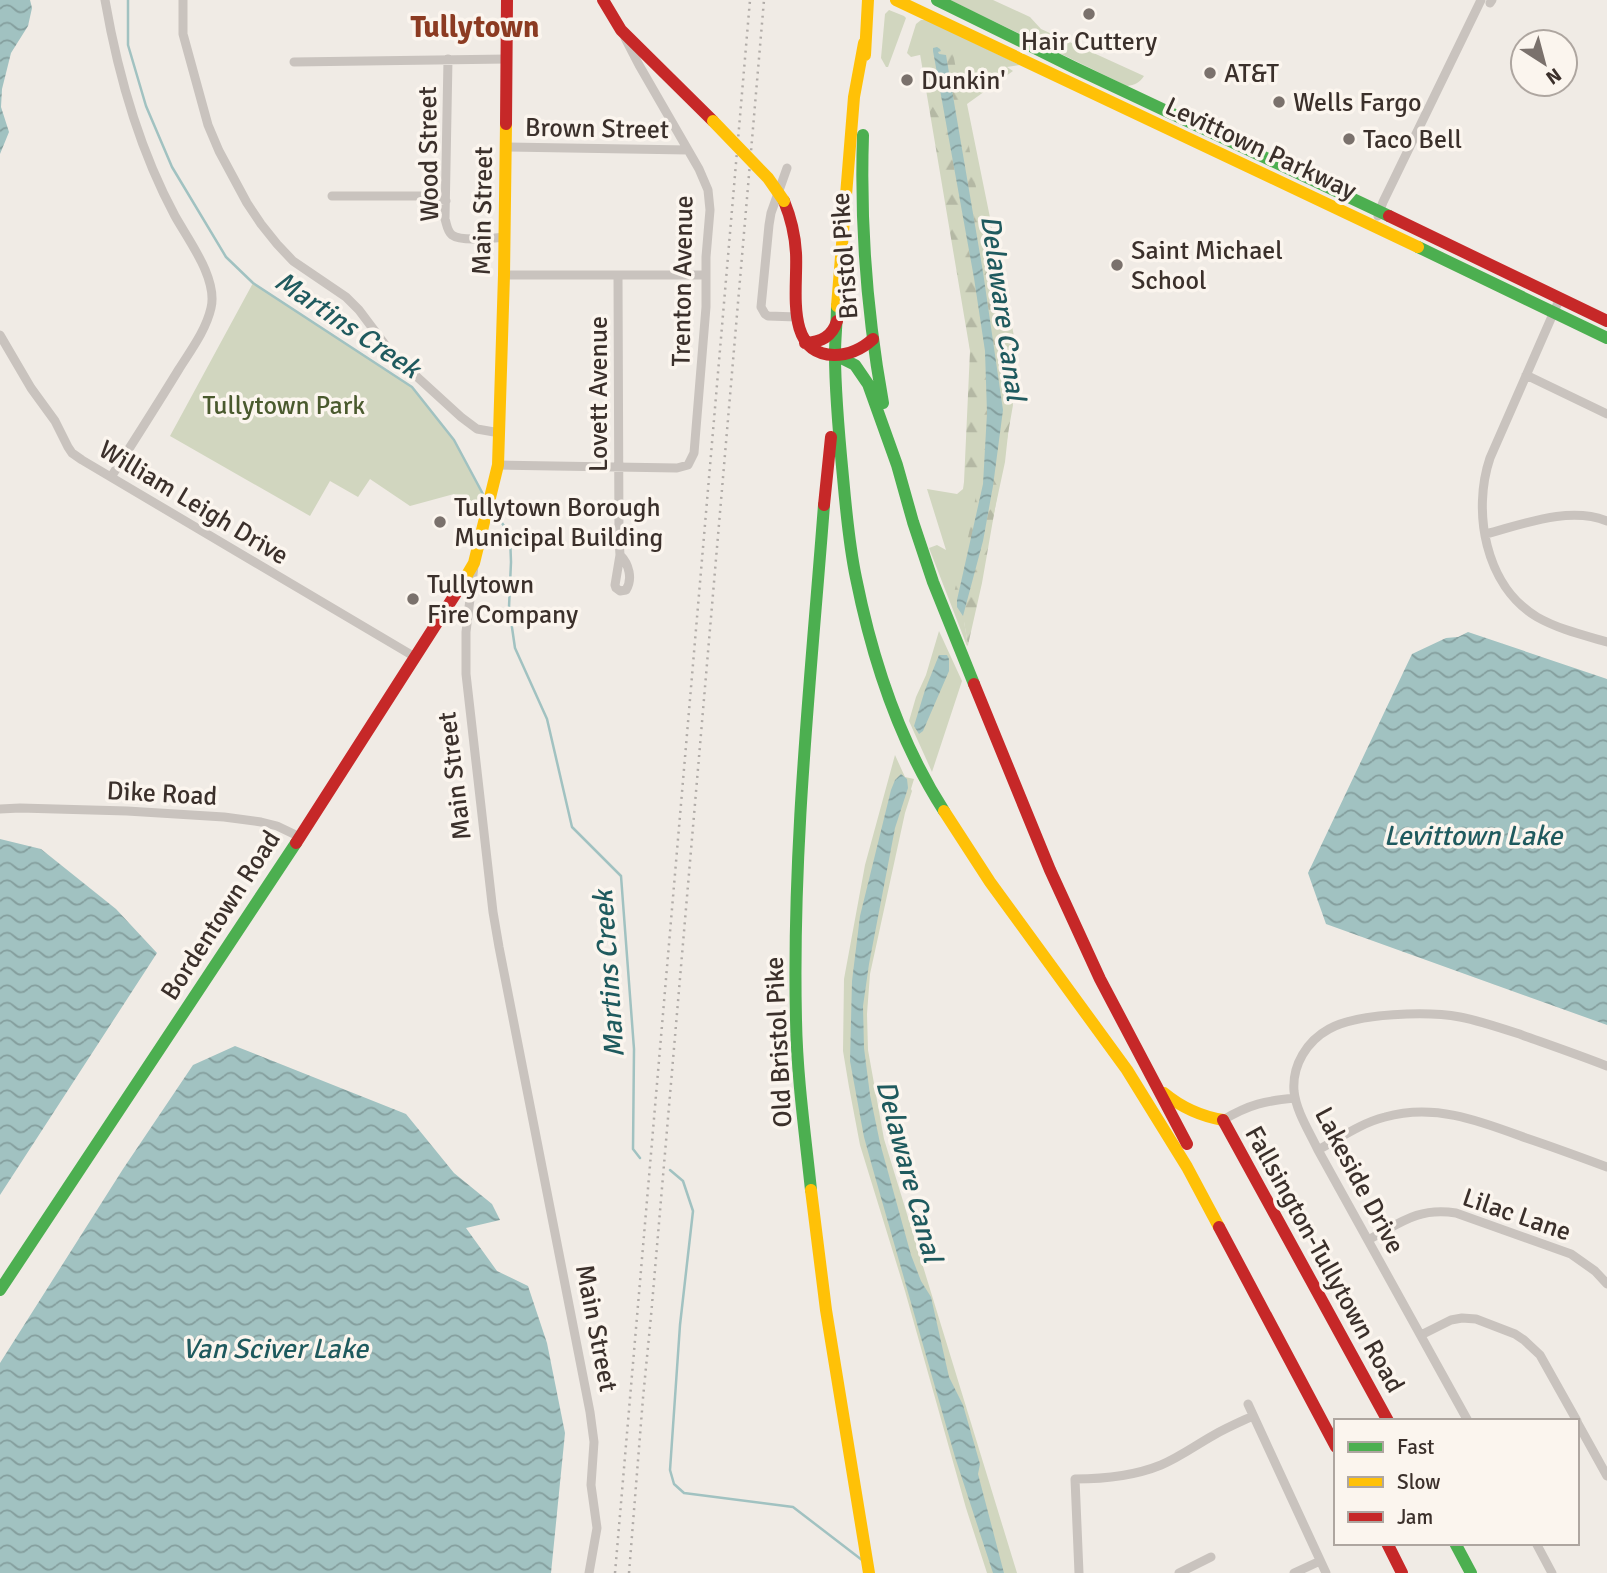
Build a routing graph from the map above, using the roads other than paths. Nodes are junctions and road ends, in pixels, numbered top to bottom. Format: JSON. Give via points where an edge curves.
{"nodes":[{"id":1,"x":105,"y":0,"type":"edge"},
{"id":2,"x":183,"y":0,"type":"edge"},
{"id":3,"x":507,"y":0,"type":"edge"},
{"id":4,"x":603,"y":0,"type":"edge"},
{"id":5,"x":868,"y":0,"type":"edge"},
{"id":6,"x":896,"y":0,"type":"edge"},
{"id":7,"x":937,"y":0,"type":"edge"},
{"id":8,"x":1488,"y":1,"type":"edge"},
{"id":9,"x":621,"y":30,"type":"junction"},
{"id":10,"x":864,"y":43,"type":"junction"},
{"id":11,"x":448,"y":59,"type":"junction"},
{"id":12,"x":506,"y":59,"type":"junction"},
{"id":13,"x":294,"y":62,"type":"dead end"},
{"id":14,"x":505,"y":147,"type":"junction"},
{"id":15,"x":688,"y":150,"type":"junction"},
{"id":16,"x":786,"y":168,"type":"dead end"},
{"id":17,"x":332,"y":196,"type":"dead end"},
{"id":18,"x":446,"y":201,"type":"junction"},
{"id":19,"x":1380,"y":212,"type":"junction"},
{"id":20,"x":1374,"y":227,"type":"junction"},
{"id":21,"x":505,"y":237,"type":"junction"},
{"id":22,"x":504,"y":275,"type":"junction"},
{"id":23,"x":618,"y":275,"type":"junction"},
{"id":24,"x":706,"y":275,"type":"junction"},
{"id":25,"x":1560,"y":298,"type":"junction"},
{"id":26,"x":1554,"y":313,"type":"junction"},
{"id":27,"x":797,"y":317,"type":"junction"},
{"id":28,"x":1607,"y":320,"type":"edge"},
{"id":29,"x":837,"y":321,"type":"junction"},
{"id":30,"x":0,"y":335,"type":"edge"},
{"id":31,"x":1607,"y":338,"type":"edge"},
{"id":32,"x":873,"y":339,"type":"junction"},
{"id":33,"x":805,"y":343,"type":"junction"},
{"id":34,"x":835,"y":355,"type":"junction"},
{"id":35,"x":1525,"y":376,"type":"junction"},
{"id":36,"x":836,"y":377,"type":"junction"},
{"id":37,"x":1607,"y":414,"type":"edge"},
{"id":38,"x":500,"y":433,"type":"junction"},
{"id":39,"x":498,"y":465,"type":"junction"},
{"id":40,"x":897,"y":465,"type":"junction"},
{"id":41,"x":619,"y":467,"type":"junction"},
{"id":42,"x":111,"y":477,"type":"junction"},
{"id":43,"x":1607,"y":521,"type":"edge"},
{"id":44,"x":1486,"y":534,"type":"junction"},
{"id":45,"x":620,"y":555,"type":"dead end"},
{"id":46,"x":474,"y":563,"type":"junction"},
{"id":47,"x":1607,"y":642,"type":"edge"},
{"id":48,"x":415,"y":657,"type":"junction"},
{"id":49,"x":0,"y":809,"type":"edge"},
{"id":50,"x":300,"y":836,"type":"junction"},
{"id":51,"x":1607,"y":1066,"type":"edge"},
{"id":52,"x":1153,"y":1079,"type":"junction"},
{"id":53,"x":1295,"y":1098,"type":"junction"},
{"id":54,"x":1223,"y":1120,"type":"junction"},
{"id":55,"x":1318,"y":1150,"type":"junction"},
{"id":56,"x":1607,"y":1167,"type":"edge"},
{"id":57,"x":1368,"y":1240,"type":"junction"},
{"id":58,"x":1607,"y":1284,"type":"edge"},
{"id":59,"x":0,"y":1290,"type":"edge"},
{"id":60,"x":1421,"y":1335,"type":"junction"},
{"id":61,"x":1248,"y":1404,"type":"dead end"},
{"id":62,"x":1253,"y":1416,"type":"junction"},
{"id":63,"x":1387,"y":1419,"type":"edge"},
{"id":64,"x":1467,"y":1419,"type":"edge"},
{"id":65,"x":1576,"y":1419,"type":"edge"},
{"id":66,"x":1334,"y":1420,"type":"edge"},
{"id":67,"x":1579,"y":1425,"type":"edge"},
{"id":68,"x":1334,"y":1443,"type":"edge"},
{"id":69,"x":1607,"y":1476,"type":"edge"},
{"id":70,"x":1388,"y":1545,"type":"edge"},
{"id":71,"x":1400,"y":1545,"type":"edge"},
{"id":72,"x":1456,"y":1545,"type":"edge"},
{"id":73,"x":1537,"y":1545,"type":"edge"},
{"id":74,"x":1211,"y":1557,"type":"dead end"},
{"id":75,"x":1320,"y":1561,"type":"junction"},
{"id":76,"x":869,"y":1572,"type":"edge"},
{"id":77,"x":589,"y":1573,"type":"edge"},
{"id":78,"x":1079,"y":1573,"type":"edge"},
{"id":79,"x":1179,"y":1573,"type":"edge"},
{"id":80,"x":1294,"y":1573,"type":"edge"},
{"id":81,"x":1326,"y":1573,"type":"edge"},
{"id":82,"x":1402,"y":1573,"type":"edge"},
{"id":83,"x":1415,"y":1573,"type":"edge"},
{"id":84,"x":1471,"y":1573,"type":"edge"},
{"id":85,"x":1552,"y":1573,"type":"edge"}],
"edges":[{"from":1,"to":42,"type":"street","via":[[135,124],[213,296],[199,336]]},
{"from":2,"to":38,"type":"street","via":[[183,34],[208,125],[247,203],[275,242],[293,261],[346,297],[392,354],[471,425]]},
{"from":3,"to":12,"type":"main road","name":"Main Street"},
{"from":4,"to":9,"type":"main road"},
{"from":5,"to":10,"type":"main road","name":"Bristol Pike"},
{"from":6,"to":20,"type":"main road","name":"Levittown Parkway"},
{"from":7,"to":19,"type":"main road","name":"Levittown Parkway"},
{"from":8,"to":19,"type":"street"},
{"from":9,"to":15,"type":"street","name":"Trenton Avenue"},
{"from":9,"to":27,"type":"main road","bridge":true,"via":[[768,178],[784,201],[793,225]]},
{"from":10,"to":29,"type":"main road","name":"Bristol Pike","via":[[854,97]]},
{"from":10,"to":32,"type":"main road","name":"Bristol Pike","via":[[862,202]]},
{"from":11,"to":12,"type":"street"},
{"from":11,"to":13,"type":"street"},
{"from":11,"to":18,"type":"street","name":"Wood Street"},
{"from":12,"to":14,"type":"main road","name":"Main Street"},
{"from":14,"to":15,"type":"street","name":"Brown Street"},
{"from":14,"to":21,"type":"main road","name":"Main Street"},
{"from":15,"to":24,"type":"street","name":"Trenton Avenue","via":[[710,200]]},
{"from":16,"to":27,"type":"street","via":[[771,213],[761,307],[768,316]]},
{"from":17,"to":18,"type":"street","via":[[429,196]]},
{"from":18,"to":21,"type":"street","name":"Wood Street","via":[[447,230],[453,236]]},
{"from":19,"to":20,"type":"street"},
{"from":19,"to":25,"type":"main road","name":"Levittown Parkway"},
{"from":20,"to":26,"type":"main road","name":"Levittown Parkway"},
{"from":21,"to":22,"type":"main road","name":"Main Street"},
{"from":22,"to":23,"type":"street"},
{"from":22,"to":38,"type":"main road","name":"Main Street"},
{"from":23,"to":24,"type":"street"},
{"from":23,"to":41,"type":"street","name":"Lovett Avenue"},
{"from":24,"to":41,"type":"street","name":"Trenton Avenue","via":[[691,462],[685,467]]},
{"from":25,"to":26,"type":"street"},
{"from":25,"to":28,"type":"main road","name":"Levittown Parkway"},
{"from":26,"to":31,"type":"main road","name":"Levittown Parkway"},
{"from":26,"to":35,"type":"street"},
{"from":27,"to":33,"type":"main road"},
{"from":29,"to":33,"type":"main road","via":[[825,338]]},
{"from":29,"to":34,"type":"main road","name":"Bristol Pike"},
{"from":30,"to":42,"type":"street","name":"William Leigh Drive","via":[[72,453]]},
{"from":32,"to":34,"type":"main road","via":[[857,352]]},
{"from":32,"to":40,"type":"main road","name":"Bristol Pike"},
{"from":33,"to":34,"type":"main road","via":[[815,351]]},
{"from":34,"to":36,"type":"main road","name":"Bristol Pike"},
{"from":34,"to":40,"type":"main road","via":[[853,363],[864,378]]},
{"from":35,"to":37,"type":"street"},
{"from":35,"to":44,"type":"street","via":[[1485,472]]},
{"from":36,"to":68,"type":"main road","via":[[844,490],[860,601],[885,686],[916,760],[972,856],[1165,1128]]},
{"from":36,"to":76,"type":"main road","name":"Old Bristol Pike","via":[[808,710],[796,905],[796,1021],[826,1310]]},
{"from":38,"to":39,"type":"main road","name":"Main Street"},
{"from":39,"to":41,"type":"street"},
{"from":39,"to":46,"type":"main road","name":"Main Street"},
{"from":40,"to":52,"type":"main road","via":[[940,600],[1050,870]]},
{"from":41,"to":45,"type":"street","name":"Lovett Avenue"},
{"from":42,"to":48,"type":"street","name":"William Leigh Drive"},
{"from":43,"to":44,"type":"street","via":[[1563,516]]},
{"from":44,"to":47,"type":"street","via":[[1499,577],[1525,608],[1549,623]]},
{"from":46,"to":48,"type":"main road","name":"Bordentown Road"},
{"from":46,"to":77,"type":"street","name":"Main Street","via":[[465,657],[477,782],[499,947],[590,1412],[597,1528]]},
{"from":48,"to":50,"type":"main road","name":"Bordentown Road"},
{"from":49,"to":50,"type":"street","name":"Dike Road","via":[[181,813],[245,819]]},
{"from":50,"to":59,"type":"main road","name":"Bordentown Road"},
{"from":51,"to":53,"type":"street","name":"Lakeside Drive","via":[[1476,1020],[1435,1014],[1380,1016],[1338,1025],[1317,1037],[1297,1067]]},
{"from":52,"to":54,"type":"main road","via":[[1183,1108]]},
{"from":52,"to":66,"type":"main road"},
{"from":53,"to":54,"type":"street","via":[[1253,1105]]},
{"from":53,"to":55,"type":"street","name":"Lakeside Drive"},
{"from":54,"to":63,"type":"main road","name":"Fallsington-Tullytown Road"},
{"from":55,"to":56,"type":"street","via":[[1384,1117],[1429,1111],[1480,1121]]},
{"from":55,"to":57,"type":"street","name":"Lakeside Drive"},
{"from":57,"to":58,"type":"street","name":"Lilac Lane","via":[[1423,1212],[1456,1213],[1571,1254]]},
{"from":57,"to":60,"type":"street","name":"Lakeside Drive"},
{"from":60,"to":64,"type":"street","name":"Lakeside Drive"},
{"from":60,"to":65,"type":"street","via":[[1462,1318],[1514,1334],[1539,1355]]},
{"from":61,"to":62,"type":"street"},
{"from":62,"to":75,"type":"street"},
{"from":62,"to":78,"type":"street","via":[[1160,1466],[1106,1478],[1075,1479]]},
{"from":67,"to":69,"type":"street"},
{"from":70,"to":82,"type":"main road"},
{"from":71,"to":83,"type":"main road"},
{"from":72,"to":84,"type":"main road"},
{"from":73,"to":85,"type":"street"},
{"from":74,"to":79,"type":"street"},
{"from":75,"to":80,"type":"street"},
{"from":75,"to":81,"type":"street"}]}
